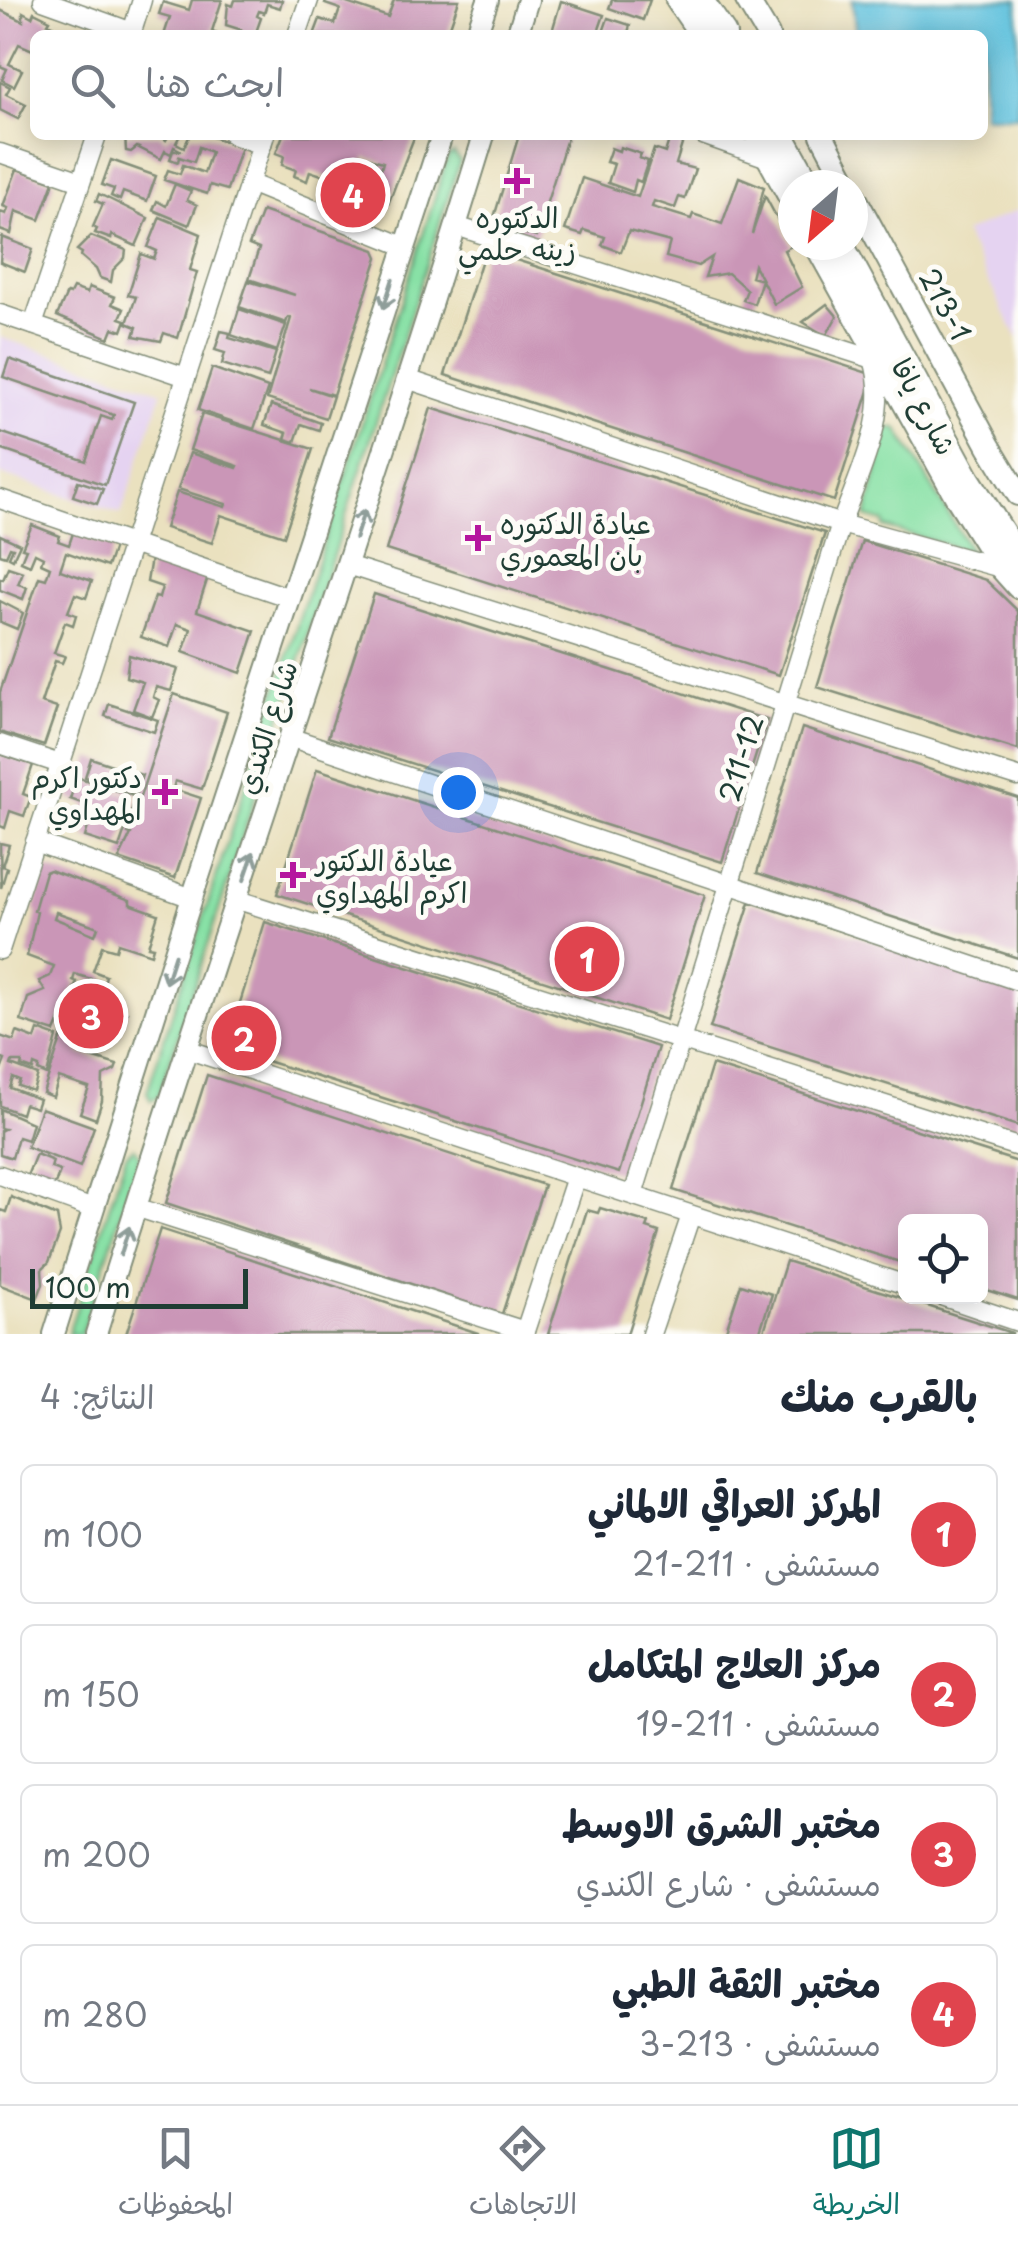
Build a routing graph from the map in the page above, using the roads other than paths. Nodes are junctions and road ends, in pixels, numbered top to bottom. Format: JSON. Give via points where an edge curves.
{"nodes":[{"id":1,"x":43,"y":0,"type":"edge"},
{"id":2,"x":142,"y":0,"type":"edge"},
{"id":3,"x":308,"y":0,"type":"edge"},
{"id":4,"x":488,"y":0,"type":"edge"},
{"id":5,"x":528,"y":0,"type":"edge"},
{"id":6,"x":677,"y":0,"type":"edge"},
{"id":7,"x":697,"y":0,"type":"edge"},
{"id":8,"x":722,"y":0,"type":"edge"},
{"id":9,"x":747,"y":0,"type":"edge"},
{"id":10,"x":123,"y":30,"type":"edge"},
{"id":11,"x":132,"y":30,"type":"edge"},
{"id":12,"x":299,"y":30,"type":"edge"},
{"id":13,"x":478,"y":30,"type":"edge"},
{"id":14,"x":519,"y":30,"type":"edge"},
{"id":15,"x":697,"y":30,"type":"edge"},
{"id":16,"x":718,"y":30,"type":"edge"},
{"id":17,"x":741,"y":30,"type":"edge"},
{"id":18,"x":765,"y":30,"type":"edge"},
{"id":19,"x":95,"y":140,"type":"edge"},
{"id":20,"x":263,"y":140,"type":"edge"},
{"id":21,"x":483,"y":140,"type":"edge"},
{"id":22,"x":732,"y":140,"type":"edge"},
{"id":23,"x":803,"y":140,"type":"edge"},
{"id":24,"x":823,"y":140,"type":"edge"},
{"id":25,"x":440,"y":141,"type":"edge"},
{"id":26,"x":773,"y":146,"type":"edge"},
{"id":27,"x":0,"y":152,"type":"edge"},
{"id":28,"x":476,"y":162,"type":"junction"},
{"id":29,"x":781,"y":170,"type":"edge"},
{"id":30,"x":807,"y":170,"type":"edge"},
{"id":31,"x":819,"y":170,"type":"edge"},
{"id":32,"x":826,"y":170,"type":"edge"},
{"id":33,"x":81,"y":181,"type":"junction"},
{"id":34,"x":249,"y":183,"type":"junction"},
{"id":35,"x":868,"y":222,"type":"edge"},
{"id":36,"x":456,"y":226,"type":"junction"},
{"id":37,"x":404,"y":246,"type":"junction"},
{"id":38,"x":824,"y":260,"type":"edge"},
{"id":39,"x":846,"y":260,"type":"edge"},
{"id":40,"x":868,"y":260,"type":"edge"},
{"id":41,"x":0,"y":314,"type":"edge"},
{"id":42,"x":33,"y":325,"type":"junction"},
{"id":43,"x":866,"y":336,"type":"junction"},
{"id":44,"x":873,"y":358,"type":"junction"},
{"id":45,"x":186,"y":377,"type":"junction"},
{"id":46,"x":407,"y":379,"type":"junction"},
{"id":47,"x":1018,"y":494,"type":"edge"},
{"id":48,"x":0,"y":499,"type":"edge"},
{"id":49,"x":841,"y":524,"type":"junction"},
{"id":50,"x":1018,"y":527,"type":"edge"},
{"id":51,"x":132,"y":544,"type":"junction"},
{"id":52,"x":347,"y":565,"type":"junction"},
{"id":53,"x":1010,"y":566,"type":"edge"},
{"id":54,"x":1018,"y":587,"type":"edge"},
{"id":55,"x":290,"y":598,"type":"junction"},
{"id":56,"x":785,"y":704,"type":"junction"},
{"id":57,"x":292,"y":738,"type":"junction"},
{"id":58,"x":0,"y":744,"type":"edge"},
{"id":59,"x":60,"y":764,"type":"junction"},
{"id":60,"x":1018,"y":777,"type":"edge"},
{"id":61,"x":35,"y":842,"type":"junction"},
{"id":62,"x":729,"y":884,"type":"junction"},
{"id":63,"x":192,"y":898,"type":"junction"},
{"id":64,"x":238,"y":900,"type":"junction"},
{"id":65,"x":0,"y":950,"type":"edge"},
{"id":66,"x":1018,"y":981,"type":"edge"},
{"id":67,"x":681,"y":1040,"type":"junction"},
{"id":68,"x":186,"y":1049,"type":"junction"},
{"id":69,"x":128,"y":1100,"type":"junction"},
{"id":70,"x":166,"y":1112,"type":"junction"},
{"id":71,"x":117,"y":1136,"type":"junction"},
{"id":72,"x":1018,"y":1147,"type":"edge"},
{"id":73,"x":154,"y":1150,"type":"junction"},
{"id":74,"x":0,"y":1175,"type":"edge"},
{"id":75,"x":576,"y":1176,"type":"junction"},
{"id":76,"x":633,"y":1195,"type":"junction"},
{"id":77,"x":135,"y":1207,"type":"junction"},
{"id":78,"x":93,"y":1209,"type":"junction"},
{"id":79,"x":691,"y":1214,"type":"junction"},
{"id":80,"x":898,"y":1282,"type":"edge"},
{"id":81,"x":965,"y":1304,"type":"edge"},
{"id":82,"x":1018,"y":1322,"type":"edge"},
{"id":83,"x":525,"y":1332,"type":"edge"},
{"id":84,"x":54,"y":1334,"type":"edge"},
{"id":85,"x":96,"y":1334,"type":"edge"},
{"id":86,"x":651,"y":1334,"type":"edge"}],
"edges":[{"from":1,"to":10,"type":"street"},
{"from":2,"to":11,"type":"street"},
{"from":3,"to":12,"type":"street"},
{"from":4,"to":13,"type":"street"},
{"from":5,"to":14,"type":"street"},
{"from":6,"to":15,"type":"main road"},
{"from":7,"to":16,"type":"highway"},
{"from":8,"to":17,"type":"highway"},
{"from":9,"to":18,"type":"main road"},
{"from":19,"to":33,"type":"street"},
{"from":20,"to":34,"type":"street"},
{"from":21,"to":28,"type":"street","name":"شارع الكندي"},
{"from":22,"to":26,"type":"street"},
{"from":23,"to":31,"type":"highway"},
{"from":24,"to":32,"type":"main road"},
{"from":25,"to":28,"type":"street","via":[[469,151]]},
{"from":25,"to":37,"type":"street","name":"شارع الكندي"},
{"from":26,"to":29,"type":"main road"},
{"from":26,"to":30,"type":"highway"},
{"from":27,"to":33,"type":"street"},
{"from":28,"to":36,"type":"street","name":"شارع الكندي"},
{"from":33,"to":42,"type":"street"},
{"from":34,"to":37,"type":"street"},
{"from":34,"to":45,"type":"street"},
{"from":35,"to":47,"type":"main road","name":"213-1"},
{"from":36,"to":44,"type":"street"},
{"from":36,"to":46,"type":"street","name":"شارع الكندي"},
{"from":37,"to":55,"type":"street","name":"شارع الكندي","one_way":true},
{"from":38,"to":43,"type":"main road"},
{"from":39,"to":53,"type":"highway","name":"شارع يافا"},
{"from":40,"to":50,"type":"highway","name":"شارع يافا"},
{"from":41,"to":42,"type":"street"},
{"from":42,"to":45,"type":"street"},
{"from":43,"to":44,"type":"street","name":"211-12"},
{"from":43,"to":53,"type":"main road","via":[[957,498]]},
{"from":44,"to":49,"type":"street","name":"211-12","via":[[878,418]]},
{"from":45,"to":51,"type":"street"},
{"from":46,"to":49,"type":"street"},
{"from":52,"to":46,"type":"street","name":"شارع الكندي","one_way":true},
{"from":48,"to":51,"type":"street"},
{"from":49,"to":53,"type":"street"},
{"from":49,"to":56,"type":"street","name":"211-12"},
{"from":51,"to":55,"type":"street"},
{"from":51,"to":59,"type":"street"},
{"from":52,"to":56,"type":"street"},
{"from":52,"to":57,"type":"street","name":"شارع الكندي"},
{"from":53,"to":54,"type":"main road"},
{"from":55,"to":63,"type":"street","name":"شارع الكندي"},
{"from":56,"to":60,"type":"street"},
{"from":56,"to":62,"type":"street","name":"211-12"},
{"from":57,"to":62,"type":"street"},
{"from":64,"to":57,"type":"street","name":"شارع الكندي","one_way":true},
{"from":58,"to":59,"type":"street"},
{"from":59,"to":61,"type":"street"},
{"from":61,"to":63,"type":"street"},
{"from":61,"to":65,"type":"street"},
{"from":62,"to":66,"type":"street"},
{"from":62,"to":67,"type":"street","name":"211-12"},
{"from":63,"to":69,"type":"street","name":"شارع الكندي","one_way":true},
{"from":64,"to":67,"type":"street"},
{"from":64,"to":68,"type":"street","name":"شارع الكندي"},
{"from":67,"to":72,"type":"street"},
{"from":67,"to":76,"type":"street","name":"211-12"},
{"from":68,"to":70,"type":"street","name":"شارع الكندي"},
{"from":68,"to":75,"type":"street"},
{"from":69,"to":70,"type":"street","via":[[144,1114]]},
{"from":69,"to":71,"type":"street","name":"شارع الكندي"},
{"from":70,"to":73,"type":"street","name":"شارع الكندي"},
{"from":71,"to":73,"type":"street","via":[[135,1133]]},
{"from":71,"to":78,"type":"street","name":"شارع الكندي"},
{"from":73,"to":77,"type":"street","name":"شارع الكندي"},
{"from":74,"to":78,"type":"street"},
{"from":75,"to":76,"type":"street"},
{"from":75,"to":83,"type":"street"},
{"from":76,"to":79,"type":"street"},
{"from":77,"to":83,"type":"street"},
{"from":85,"to":77,"type":"street","name":"شارع الكندي","one_way":true},
{"from":78,"to":84,"type":"street","name":"شارع الكندي"},
{"from":79,"to":80,"type":"street"},
{"from":79,"to":86,"type":"street"},
{"from":81,"to":82,"type":"street"}]}
